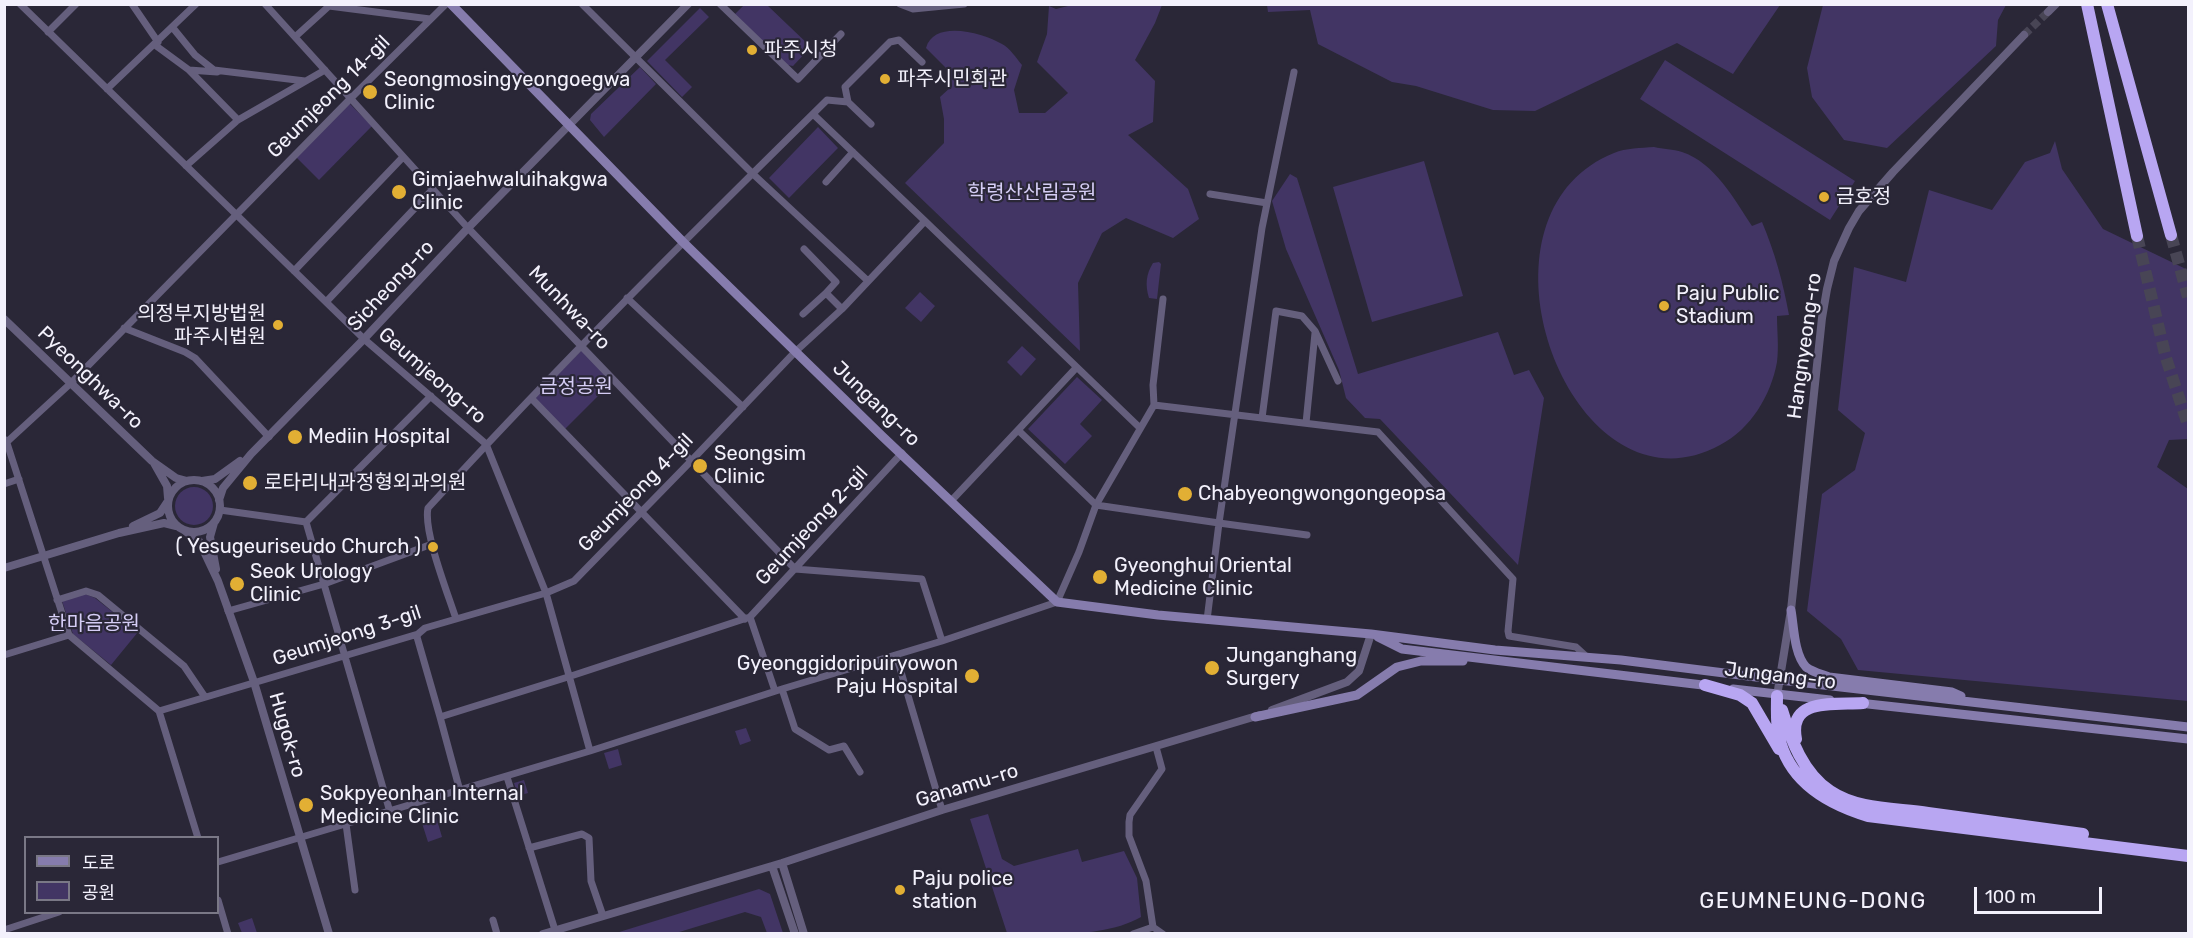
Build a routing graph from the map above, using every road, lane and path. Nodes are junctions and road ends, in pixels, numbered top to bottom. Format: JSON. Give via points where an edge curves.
{"nodes":[{"id":1,"x":20,"y":4,"type":"edge"},
{"id":2,"x":76,"y":4,"type":"edge"},
{"id":3,"x":132,"y":4,"type":"edge"},
{"id":4,"x":196,"y":4,"type":"edge"},
{"id":5,"x":265,"y":4,"type":"edge"},
{"id":6,"x":446,"y":4,"type":"edge"},
{"id":7,"x":451,"y":4,"type":"edge"},
{"id":8,"x":582,"y":4,"type":"edge"},
{"id":9,"x":688,"y":4,"type":"edge"},
{"id":10,"x":720,"y":4,"type":"edge"},
{"id":11,"x":900,"y":4,"type":"edge"},
{"id":12,"x":964,"y":4,"type":"edge"},
{"id":13,"x":2056,"y":4,"type":"edge"},
{"id":14,"x":2086,"y":4,"type":"edge"},
{"id":15,"x":2107,"y":4,"type":"edge"},
{"id":16,"x":2048,"y":12,"type":"tunnel mouth"},
{"id":17,"x":430,"y":19,"type":"junction"},
{"id":18,"x":173,"y":28,"type":"junction"},
{"id":19,"x":48,"y":32,"type":"junction"},
{"id":20,"x":841,"y":33,"type":"dead end"},
{"id":21,"x":2024,"y":35,"type":"tunnel mouth"},
{"id":22,"x":295,"y":37,"type":"junction"},
{"id":23,"x":157,"y":43,"type":"junction"},
{"id":24,"x":636,"y":59,"type":"junction"},
{"id":25,"x":922,"y":62,"type":"dead end"},
{"id":26,"x":189,"y":70,"type":"junction"},
{"id":27,"x":325,"y":70,"type":"junction"},
{"id":28,"x":223,"y":72,"type":"junction"},
{"id":29,"x":1293,"y":72,"type":"dead end"},
{"id":30,"x":304,"y":81,"type":"junction"},
{"id":31,"x":107,"y":89,"type":"junction"},
{"id":32,"x":350,"y":99,"type":"junction"},
{"id":33,"x":848,"y":102,"type":"junction"},
{"id":34,"x":813,"y":114,"type":"junction"},
{"id":35,"x":238,"y":120,"type":"junction"},
{"id":36,"x":871,"y":124,"type":"dead end"},
{"id":37,"x":568,"y":126,"type":"junction"},
{"id":38,"x":853,"y":152,"type":"junction"},
{"id":39,"x":403,"y":157,"type":"junction"},
{"id":40,"x":186,"y":166,"type":"junction"},
{"id":41,"x":753,"y":174,"type":"junction"},
{"id":42,"x":826,"y":182,"type":"dead end"},
{"id":43,"x":433,"y":189,"type":"junction"},
{"id":44,"x":1210,"y":194,"type":"dead end"},
{"id":45,"x":1267,"y":204,"type":"junction"},
{"id":46,"x":236,"y":214,"type":"junction"},
{"id":47,"x":925,"y":221,"type":"junction"},
{"id":48,"x":468,"y":228,"type":"junction"},
{"id":49,"x":2171,"y":235,"type":"tunnel mouth"},
{"id":50,"x":2136,"y":236,"type":"tunnel mouth"},
{"id":51,"x":683,"y":242,"type":"junction"},
{"id":52,"x":804,"y":249,"type":"dead end"},
{"id":53,"x":294,"y":271,"type":"junction"},
{"id":54,"x":868,"y":281,"type":"junction"},
{"id":55,"x":826,"y":293,"type":"junction"},
{"id":56,"x":627,"y":298,"type":"junction"},
{"id":57,"x":1163,"y":299,"type":"dead end"},
{"id":58,"x":326,"y":302,"type":"junction"},
{"id":59,"x":842,"y":309,"type":"junction"},
{"id":60,"x":803,"y":314,"type":"dead end"},
{"id":61,"x":4,"y":319,"type":"edge"},
{"id":62,"x":124,"y":328,"type":"junction"},
{"id":63,"x":1315,"y":331,"type":"junction"},
{"id":64,"x":364,"y":339,"type":"junction"},
{"id":65,"x":581,"y":345,"type":"junction"},
{"id":66,"x":795,"y":352,"type":"junction"},
{"id":67,"x":1076,"y":368,"type":"junction"},
{"id":68,"x":1338,"y":381,"type":"dead end"},
{"id":69,"x":71,"y":383,"type":"junction"},
{"id":70,"x":431,"y":396,"type":"junction"},
{"id":71,"x":531,"y":398,"type":"junction"},
{"id":72,"x":1154,"y":405,"type":"junction"},
{"id":73,"x":743,"y":406,"type":"junction"},
{"id":74,"x":1234,"y":414,"type":"junction"},
{"id":75,"x":1262,"y":418,"type":"junction"},
{"id":76,"x":1306,"y":423,"type":"junction"},
{"id":77,"x":1140,"y":428,"type":"junction"},
{"id":78,"x":1018,"y":430,"type":"junction"},
{"id":79,"x":269,"y":437,"type":"junction"},
{"id":80,"x":6,"y":440,"type":"edge"},
{"id":81,"x":486,"y":444,"type":"junction"},
{"id":82,"x":902,"y":453,"type":"junction"},
{"id":83,"x":251,"y":454,"type":"junction"},
{"id":84,"x":152,"y":460,"type":"junction"},
{"id":85,"x":692,"y":460,"type":"junction"},
{"id":86,"x":19,"y":479,"type":"junction"},
{"id":87,"x":187,"y":481,"type":"junction"},
{"id":88,"x":202,"y":481,"type":"junction"},
{"id":89,"x":4,"y":484,"type":"edge"},
{"id":90,"x":168,"y":500,"type":"junction"},
{"id":91,"x":219,"y":500,"type":"junction"},
{"id":92,"x":952,"y":500,"type":"junction"},
{"id":93,"x":1096,"y":505,"type":"junction"},
{"id":94,"x":220,"y":510,"type":"junction"},
{"id":95,"x":640,"y":512,"type":"junction"},
{"id":96,"x":306,"y":522,"type":"junction"},
{"id":97,"x":214,"y":523,"type":"junction"},
{"id":98,"x":1219,"y":523,"type":"junction"},
{"id":99,"x":176,"y":526,"type":"junction"},
{"id":100,"x":186,"y":531,"type":"junction"},
{"id":101,"x":118,"y":533,"type":"junction"},
{"id":102,"x":1307,"y":535,"type":"dead end"},
{"id":103,"x":432,"y":544,"type":"junction"},
{"id":104,"x":43,"y":556,"type":"junction"},
{"id":105,"x":4,"y":568,"type":"edge"},
{"id":106,"x":795,"y":569,"type":"junction"},
{"id":107,"x":218,"y":581,"type":"junction"},
{"id":108,"x":324,"y":584,"type":"junction"},
{"id":109,"x":546,"y":593,"type":"junction"},
{"id":110,"x":57,"y":600,"type":"junction"},
{"id":111,"x":1057,"y":602,"type":"junction"},
{"id":112,"x":228,"y":610,"type":"junction"},
{"id":113,"x":1791,"y":610,"type":"junction"},
{"id":114,"x":748,"y":618,"type":"junction"},
{"id":115,"x":456,"y":619,"type":"junction"},
{"id":116,"x":1207,"y":620,"type":"junction"},
{"id":117,"x":418,"y":634,"type":"junction"},
{"id":118,"x":1371,"y":634,"type":"junction"},
{"id":119,"x":69,"y":635,"type":"junction"},
{"id":120,"x":942,"y":641,"type":"junction"},
{"id":121,"x":4,"y":655,"type":"edge"},
{"id":122,"x":896,"y":655,"type":"junction"},
{"id":123,"x":345,"y":656,"type":"junction"},
{"id":124,"x":1587,"y":657,"type":"junction"},
{"id":125,"x":1507,"y":662,"type":"junction"},
{"id":126,"x":568,"y":677,"type":"junction"},
{"id":127,"x":1780,"y":680,"type":"junction"},
{"id":128,"x":254,"y":682,"type":"junction"},
{"id":129,"x":1705,"y":685,"type":"junction"},
{"id":130,"x":779,"y":690,"type":"junction"},
{"id":131,"x":1778,"y":696,"type":"junction"},
{"id":132,"x":205,"y":697,"type":"junction"},
{"id":133,"x":1972,"y":701,"type":"junction"},
{"id":134,"x":1863,"y":703,"type":"junction"},
{"id":135,"x":159,"y":711,"type":"junction"},
{"id":136,"x":440,"y":717,"type":"junction"},
{"id":137,"x":1256,"y":717,"type":"junction"},
{"id":138,"x":2188,"y":727,"type":"edge"},
{"id":139,"x":2188,"y":739,"type":"edge"},
{"id":140,"x":1156,"y":747,"type":"junction"},
{"id":141,"x":590,"y":752,"type":"junction"},
{"id":142,"x":1794,"y":758,"type":"junction"},
{"id":143,"x":860,"y":772,"type":"dead end"},
{"id":144,"x":507,"y":777,"type":"junction"},
{"id":145,"x":460,"y":791,"type":"junction"},
{"id":146,"x":942,"y":810,"type":"junction"},
{"id":147,"x":390,"y":812,"type":"junction"},
{"id":148,"x":346,"y":824,"type":"junction"},
{"id":149,"x":198,"y":836,"type":"edge"},
{"id":150,"x":299,"y":837,"type":"junction"},
{"id":151,"x":530,"y":848,"type":"junction"},
{"id":152,"x":2188,"y":848,"type":"edge"},
{"id":153,"x":2188,"y":856,"type":"edge"},
{"id":154,"x":219,"y":862,"type":"edge"},
{"id":155,"x":782,"y":863,"type":"junction"},
{"id":156,"x":772,"y":866,"type":"junction"},
{"id":157,"x":355,"y":890,"type":"dead end"},
{"id":158,"x":219,"y":903,"type":"edge"},
{"id":159,"x":602,"y":913,"type":"dead end"},
{"id":160,"x":53,"y":914,"type":"edge"},
{"id":161,"x":493,"y":920,"type":"dead end"},
{"id":162,"x":1153,"y":927,"type":"junction"},
{"id":163,"x":4,"y":930,"type":"edge"},
{"id":164,"x":555,"y":930,"type":"junction"},
{"id":165,"x":228,"y":933,"type":"edge"},
{"id":166,"x":329,"y":933,"type":"edge"},
{"id":167,"x":497,"y":933,"type":"edge"},
{"id":168,"x":543,"y":933,"type":"edge"},
{"id":169,"x":795,"y":933,"type":"edge"},
{"id":170,"x":804,"y":933,"type":"edge"},
{"id":171,"x":1133,"y":933,"type":"edge"},
{"id":172,"x":1163,"y":933,"type":"edge"}],
"edges":[{"from":1,"to":19,"type":"street","name":"Geumjeong-ro"},
{"from":2,"to":19,"type":"street"},
{"from":3,"to":23,"type":"street"},
{"from":4,"to":18,"type":"street"},
{"from":5,"to":22,"type":"street","name":"Munhwa-ro"},
{"from":6,"to":17,"type":"street","name":"Geumjeong 14-gil"},
{"from":7,"to":37,"type":"main road","name":"Jungang-ro"},
{"from":8,"to":24,"type":"street"},
{"from":9,"to":24,"type":"street","name":"Sicheong-ro"},
{"from":10,"to":20,"type":"street","via":[[798,79]]},
{"from":11,"to":12,"type":"street","via":[[913,9]]},
{"from":13,"to":16,"type":"street"},
{"from":14,"to":50,"type":"highway"},
{"from":15,"to":49,"type":"highway"},
{"from":17,"to":22,"type":"street","via":[[329,6]]},
{"from":17,"to":32,"type":"street","name":"Geumjeong 14-gil"},
{"from":18,"to":23,"type":"street"},
{"from":18,"to":28,"type":"street","via":[[207,66]]},
{"from":19,"to":31,"type":"street","name":"Geumjeong-ro"},
{"from":21,"to":113,"type":"street","name":"Hangnyeong-ro","via":[[1875,192],[1841,242],[1822,318]]},
{"from":22,"to":27,"type":"street","name":"Munhwa-ro"},
{"from":23,"to":26,"type":"street"},
{"from":23,"to":31,"type":"street"},
{"from":24,"to":37,"type":"street","name":"Sicheong-ro"},
{"from":24,"to":41,"type":"street"},
{"from":25,"to":33,"type":"street","via":[[899,40],[890,42],[845,87]]},
{"from":26,"to":28,"type":"street"},
{"from":26,"to":35,"type":"street"},
{"from":27,"to":30,"type":"street"},
{"from":27,"to":32,"type":"street","name":"Munhwa-ro"},
{"from":28,"to":30,"type":"street"},
{"from":29,"to":45,"type":"street"},
{"from":30,"to":35,"type":"street"},
{"from":31,"to":40,"type":"street","name":"Geumjeong-ro"},
{"from":32,"to":39,"type":"street","name":"Munhwa-ro"},
{"from":32,"to":46,"type":"street","name":"Geumjeong 14-gil"},
{"from":33,"to":34,"type":"street","via":[[827,100]]},
{"from":33,"to":36,"type":"street"},
{"from":34,"to":38,"type":"street"},
{"from":34,"to":41,"type":"street"},
{"from":35,"to":40,"type":"street"},
{"from":37,"to":48,"type":"street","name":"Sicheong-ro"},
{"from":37,"to":51,"type":"main road","name":"Jungang-ro"},
{"from":38,"to":42,"type":"street"},
{"from":38,"to":47,"type":"street"},
{"from":39,"to":43,"type":"street","name":"Munhwa-ro"},
{"from":39,"to":53,"type":"street"},
{"from":40,"to":46,"type":"street","name":"Geumjeong-ro"},
{"from":41,"to":51,"type":"street"},
{"from":41,"to":54,"type":"street"},
{"from":43,"to":48,"type":"street","name":"Munhwa-ro"},
{"from":43,"to":58,"type":"street"},
{"from":44,"to":45,"type":"street"},
{"from":45,"to":74,"type":"street"},
{"from":46,"to":53,"type":"street","name":"Geumjeong-ro"},
{"from":46,"to":62,"type":"street","name":"Geumjeong 14-gil"},
{"from":47,"to":54,"type":"street","name":"Geumjeong 4-gil"},
{"from":47,"to":67,"type":"street"},
{"from":48,"to":64,"type":"street","name":"Sicheong-ro"},
{"from":48,"to":65,"type":"street","name":"Munhwa-ro"},
{"from":51,"to":56,"type":"street"},
{"from":51,"to":66,"type":"main road","name":"Jungang-ro"},
{"from":52,"to":55,"type":"street","via":[[836,282]]},
{"from":53,"to":58,"type":"street","name":"Geumjeong-ro"},
{"from":54,"to":59,"type":"street","name":"Geumjeong 4-gil"},
{"from":55,"to":59,"type":"street"},
{"from":55,"to":60,"type":"street"},
{"from":56,"to":65,"type":"street"},
{"from":56,"to":73,"type":"street"},
{"from":57,"to":72,"type":"street"},
{"from":58,"to":64,"type":"street","name":"Geumjeong-ro"},
{"from":59,"to":66,"type":"street","name":"Geumjeong 4-gil"},
{"from":61,"to":69,"type":"street","name":"Pyeonghwa-ro"},
{"from":62,"to":69,"type":"street","name":"Geumjeong 14-gil"},
{"from":62,"to":79,"type":"street","via":[[195,358]]},
{"from":63,"to":68,"type":"street"},
{"from":63,"to":75,"type":"street","via":[[1302,316],[1276,311]]},
{"from":63,"to":76,"type":"street"},
{"from":64,"to":70,"type":"street","name":"Geumjeong-ro"},
{"from":64,"to":79,"type":"street","name":"Sicheong-ro"},
{"from":65,"to":71,"type":"street"},
{"from":65,"to":85,"type":"street","name":"Munhwa-ro"},
{"from":66,"to":73,"type":"street","name":"Geumjeong 4-gil"},
{"from":66,"to":82,"type":"main road","name":"Jungang-ro"},
{"from":67,"to":77,"type":"street"},
{"from":67,"to":78,"type":"street"},
{"from":69,"to":80,"type":"street","name":"Geumjeong 14-gil"},
{"from":69,"to":84,"type":"street","name":"Pyeonghwa-ro"},
{"from":70,"to":81,"type":"street","name":"Geumjeong-ro"},
{"from":70,"to":96,"type":"street"},
{"from":71,"to":81,"type":"street"},
{"from":71,"to":95,"type":"street"},
{"from":72,"to":74,"type":"street"},
{"from":72,"to":77,"type":"street"},
{"from":73,"to":85,"type":"street","name":"Geumjeong 4-gil"},
{"from":74,"to":75,"type":"street"},
{"from":74,"to":98,"type":"street"},
{"from":75,"to":76,"type":"street"},
{"from":76,"to":124,"type":"street","via":[[1378,432],[1513,579],[1509,636],[1576,647]]},
{"from":77,"to":93,"type":"street"},
{"from":78,"to":92,"type":"street"},
{"from":78,"to":93,"type":"street"},
{"from":79,"to":83,"type":"street","name":"Sicheong-ro"},
{"from":80,"to":86,"type":"street"},
{"from":81,"to":103,"type":"street","via":[[428,508]]},
{"from":81,"to":109,"type":"street","name":"Geumjeong-ro"},
{"from":82,"to":92,"type":"main road","name":"Jungang-ro"},
{"from":82,"to":106,"type":"street","name":"Geumjeong 2-gil"},
{"from":83,"to":88,"type":"street","via":[[215,479]]},
{"from":83,"to":91,"type":"street","via":[[223,488]]},
{"from":84,"to":87,"type":"street","via":[[176,478]]},
{"from":84,"to":90,"type":"street","via":[[167,486]]},
{"from":85,"to":95,"type":"street","name":"Geumjeong 4-gil"},
{"from":85,"to":106,"type":"street","name":"Munhwa-ro"},
{"from":86,"to":89,"type":"street"},
{"from":86,"to":104,"type":"street"},
{"from":87,"to":88,"type":"street"},
{"from":87,"to":90,"type":"street","via":[[176,487]]},
{"from":88,"to":91,"type":"street","via":[[213,488]]},
{"from":90,"to":99,"type":"street","via":[[170,517]]},
{"from":90,"to":101,"type":"street","via":[[160,513]]},
{"from":91,"to":94,"type":"street"},
{"from":92,"to":111,"type":"main road","name":"Jungang-ro"},
{"from":93,"to":98,"type":"street"},
{"from":93,"to":111,"type":"street"},
{"from":94,"to":96,"type":"street"},
{"from":94,"to":97,"type":"street"},
{"from":95,"to":109,"type":"street","name":"Geumjeong 4-gil","via":[[574,581]]},
{"from":95,"to":114,"type":"street"},
{"from":96,"to":108,"type":"street"},
{"from":97,"to":100,"type":"street","via":[[201,532]]},
{"from":97,"to":107,"type":"street","via":[[210,537]]},
{"from":98,"to":102,"type":"street"},
{"from":98,"to":116,"type":"street"},
{"from":99,"to":100,"type":"street"},
{"from":99,"to":101,"type":"street","via":[[164,523]]},
{"from":100,"to":107,"type":"street","via":[[199,541]]},
{"from":101,"to":104,"type":"street"},
{"from":103,"to":108,"type":"street"},
{"from":103,"to":115,"type":"street"},
{"from":104,"to":105,"type":"street"},
{"from":104,"to":110,"type":"street"},
{"from":106,"to":114,"type":"street","name":"Geumjeong 2-gil"},
{"from":106,"to":120,"type":"street","via":[[922,579]]},
{"from":107,"to":112,"type":"street","name":"Hugok-ro"},
{"from":108,"to":112,"type":"street"},
{"from":108,"to":123,"type":"street"},
{"from":109,"to":115,"type":"street","name":"Geumjeong 3-gil"},
{"from":109,"to":126,"type":"street","name":"Geumjeong-ro"},
{"from":110,"to":119,"type":"street"},
{"from":110,"to":132,"type":"street","via":[[86,591],[98,594],[184,666]]},
{"from":111,"to":116,"type":"main road","name":"Jungang-ro"},
{"from":111,"to":120,"type":"street"},
{"from":112,"to":128,"type":"street","name":"Hugok-ro"},
{"from":113,"to":127,"type":"street","name":"Hangnyeong-ro"},
{"from":113,"to":133,"type":"main road","via":[[1800,657],[1818,673],[1952,692]]},
{"from":114,"to":126,"type":"street","name":"Geumjeong 2-gil"},
{"from":114,"to":130,"type":"street"},
{"from":115,"to":117,"type":"street","name":"Geumjeong 3-gil","via":[[425,628]]},
{"from":116,"to":118,"type":"main road","name":"Jungang-ro"},
{"from":117,"to":123,"type":"street","name":"Geumjeong 3-gil"},
{"from":117,"to":136,"type":"street"},
{"from":118,"to":124,"type":"main road","name":"Jungang-ro"},
{"from":118,"to":125,"type":"main road","name":"Jungang-ro","via":[[1402,649]]},
{"from":118,"to":137,"type":"street","name":"Ganamu-ro","via":[[1359,671],[1347,682]]},
{"from":119,"to":121,"type":"street"},
{"from":119,"to":135,"type":"street"},
{"from":120,"to":122,"type":"street"},
{"from":122,"to":130,"type":"street"},
{"from":122,"to":146,"type":"street"},
{"from":123,"to":128,"type":"street","name":"Geumjeong 3-gil"},
{"from":123,"to":147,"type":"street"},
{"from":124,"to":127,"type":"main road","name":"Jungang-ro"},
{"from":125,"to":129,"type":"main road","name":"Jungang-ro"},
{"from":125,"to":137,"type":"main road","via":[[1421,661],[1397,667],[1357,695]]},
{"from":126,"to":136,"type":"street","name":"Geumjeong 2-gil"},
{"from":126,"to":141,"type":"street","name":"Geumjeong-ro"},
{"from":127,"to":131,"type":"street","name":"Hangnyeong-ro"},
{"from":127,"to":133,"type":"main road","name":"Jungang-ro"},
{"from":128,"to":132,"type":"street","name":"Geumjeong 3-gil"},
{"from":128,"to":150,"type":"street","name":"Hugok-ro"},
{"from":129,"to":131,"type":"main road","name":"Jungang-ro"},
{"from":129,"to":142,"type":"highway","via":[[1740,695],[1752,703],[1773,741]]},
{"from":130,"to":141,"type":"street"},
{"from":130,"to":143,"type":"street","via":[[795,729],[829,750],[844,746]]},
{"from":131,"to":134,"type":"main road","name":"Jungang-ro"},
{"from":131,"to":142,"type":"highway"},
{"from":132,"to":135,"type":"street","name":"Geumjeong 3-gil"},
{"from":133,"to":138,"type":"main road","name":"Jungang-ro"},
{"from":134,"to":139,"type":"main road","name":"Jungang-ro"},
{"from":134,"to":142,"type":"highway","via":[[1802,711],[1794,724]]},
{"from":135,"to":149,"type":"street"},
{"from":136,"to":145,"type":"street"},
{"from":137,"to":140,"type":"street","name":"Ganamu-ro"},
{"from":140,"to":146,"type":"street","name":"Ganamu-ro"},
{"from":140,"to":162,"type":"street","via":[[1162,769],[1129,822],[1129,836],[1146,880]]},
{"from":141,"to":144,"type":"street"},
{"from":142,"to":152,"type":"highway","via":[[1825,787],[1858,804]]},
{"from":142,"to":153,"type":"highway","via":[[1799,777],[1822,797],[1868,816]]},
{"from":144,"to":145,"type":"street"},
{"from":144,"to":151,"type":"street"},
{"from":145,"to":147,"type":"street"},
{"from":146,"to":155,"type":"street","name":"Ganamu-ro"},
{"from":147,"to":148,"type":"street"},
{"from":148,"to":150,"type":"street"},
{"from":148,"to":157,"type":"street"},
{"from":150,"to":154,"type":"street"},
{"from":150,"to":166,"type":"street","name":"Hugok-ro"},
{"from":151,"to":159,"type":"street","via":[[582,834],[589,838],[591,881]]},
{"from":151,"to":164,"type":"street"},
{"from":155,"to":156,"type":"street","name":"Ganamu-ro"},
{"from":155,"to":170,"type":"street"},
{"from":156,"to":164,"type":"street","name":"Ganamu-ro"},
{"from":156,"to":169,"type":"street"},
{"from":158,"to":165,"type":"street"},
{"from":160,"to":163,"type":"street"},
{"from":161,"to":167,"type":"street"},
{"from":162,"to":171,"type":"street"},
{"from":162,"to":172,"type":"street"},
{"from":164,"to":168,"type":"street","name":"Ganamu-ro"}]}
